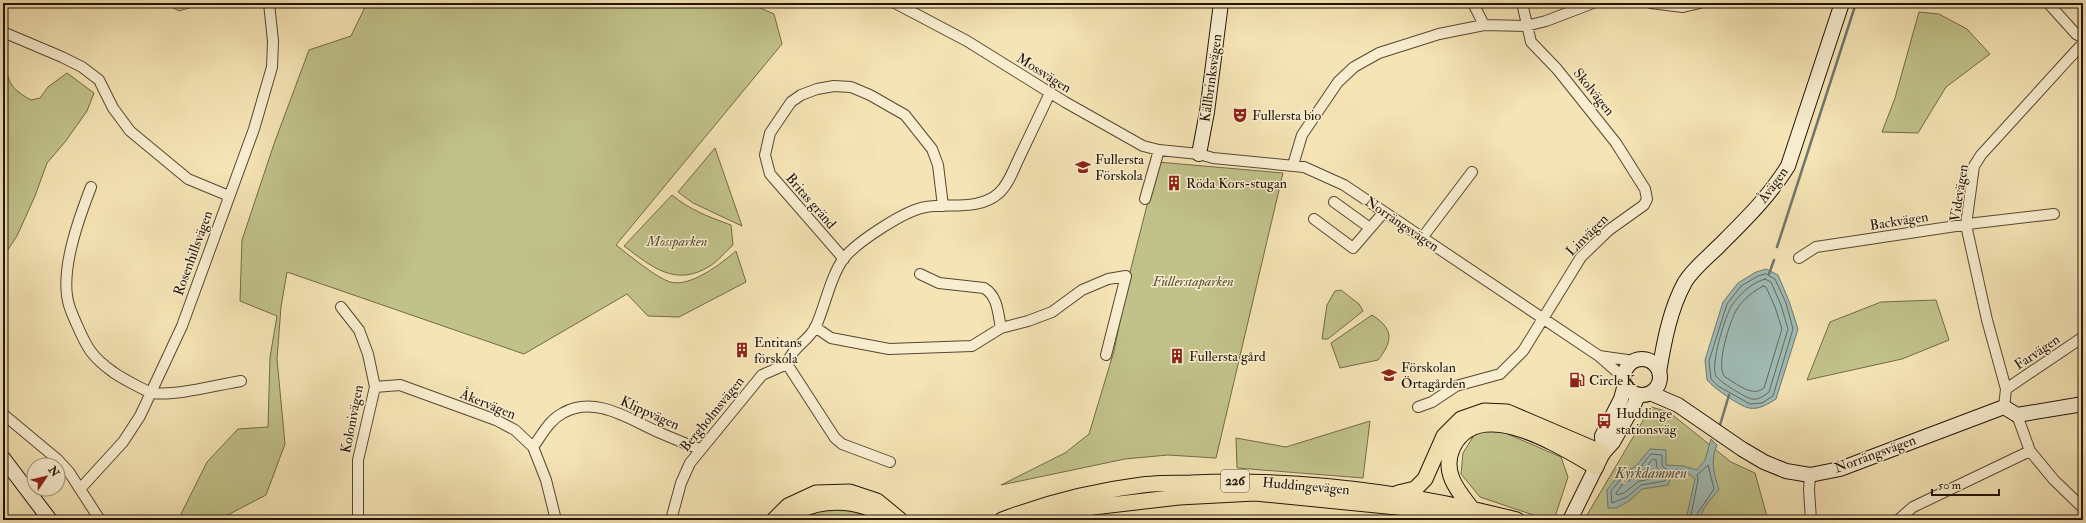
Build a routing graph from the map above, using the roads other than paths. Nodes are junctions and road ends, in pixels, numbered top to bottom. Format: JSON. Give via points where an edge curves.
{"nodes":[{"id":1,"x":269,"y":3,"type":"edge"},
{"id":2,"x":896,"y":3,"type":"edge"},
{"id":3,"x":1221,"y":3,"type":"edge"},
{"id":4,"x":1473,"y":3,"type":"edge"},
{"id":5,"x":1522,"y":3,"type":"edge"},
{"id":6,"x":1593,"y":3,"type":"edge"},
{"id":7,"x":1651,"y":3,"type":"edge"},
{"id":8,"x":1700,"y":3,"type":"edge"},
{"id":9,"x":1842,"y":3,"type":"edge"},
{"id":10,"x":2048,"y":3,"type":"edge"},
{"id":11,"x":1484,"y":25,"type":"junction"},
{"id":12,"x":1526,"y":26,"type":"junction"},
{"id":13,"x":3,"y":32,"type":"edge"},
{"id":14,"x":2083,"y":38,"type":"edge"},
{"id":15,"x":2083,"y":42,"type":"edge"},
{"id":16,"x":1050,"y":93,"type":"junction"},
{"id":17,"x":1159,"y":150,"type":"junction"},
{"id":18,"x":1183,"y":152,"type":"joint"},
{"id":19,"x":1198,"y":154,"type":"junction"},
{"id":20,"x":1293,"y":165,"type":"junction"},
{"id":21,"x":1472,"y":172,"type":"dead end"},
{"id":22,"x":91,"y":187,"type":"dead end"},
{"id":23,"x":229,"y":196,"type":"junction"},
{"id":24,"x":1145,"y":199,"type":"dead end"},
{"id":25,"x":1647,"y":199,"type":"joint"},
{"id":26,"x":1334,"y":202,"type":"dead end"},
{"id":27,"x":943,"y":206,"type":"junction"},
{"id":28,"x":1384,"y":212,"type":"junction"},
{"id":29,"x":2054,"y":214,"type":"dead end"},
{"id":30,"x":1314,"y":219,"type":"dead end"},
{"id":31,"x":1966,"y":225,"type":"junction"},
{"id":32,"x":1370,"y":228,"type":"junction"},
{"id":33,"x":1422,"y":238,"type":"junction"},
{"id":34,"x":1799,"y":258,"type":"dead end"},
{"id":35,"x":844,"y":259,"type":"junction"},
{"id":36,"x":920,"y":274,"type":"dead end"},
{"id":37,"x":341,"y":307,"type":"dead end"},
{"id":38,"x":1542,"y":319,"type":"junction"},
{"id":39,"x":815,"y":327,"type":"junction"},
{"id":40,"x":1001,"y":328,"type":"junction"},
{"id":41,"x":2083,"y":337,"type":"edge"},
{"id":42,"x":1664,"y":343,"type":"junction"},
{"id":43,"x":1106,"y":355,"type":"dead end"},
{"id":44,"x":1599,"y":356,"type":"junction"},
{"id":45,"x":1637,"y":360,"type":"junction"},
{"id":46,"x":787,"y":364,"type":"junction"},
{"id":47,"x":1659,"y":375,"type":"junction"},
{"id":48,"x":241,"y":381,"type":"dead end"},
{"id":49,"x":1625,"y":381,"type":"junction"},
{"id":50,"x":375,"y":387,"type":"junction"},
{"id":51,"x":2006,"y":389,"type":"junction"},
{"id":52,"x":152,"y":393,"type":"junction"},
{"id":53,"x":1644,"y":394,"type":"junction"},
{"id":54,"x":2083,"y":404,"type":"edge"},
{"id":55,"x":1678,"y":405,"type":"junction"},
{"id":56,"x":1418,"y":407,"type":"dead end"},
{"id":57,"x":2004,"y":407,"type":"junction"},
{"id":58,"x":3,"y":414,"type":"edge"},
{"id":59,"x":2017,"y":416,"type":"junction"},
{"id":60,"x":533,"y":448,"type":"junction"},
{"id":61,"x":700,"y":449,"type":"junction"},
{"id":62,"x":2030,"y":451,"type":"junction"},
{"id":63,"x":1603,"y":453,"type":"junction"},
{"id":64,"x":3,"y":458,"type":"edge"},
{"id":65,"x":890,"y":462,"type":"dead end"},
{"id":66,"x":1596,"y":467,"type":"junction"},
{"id":67,"x":1810,"y":475,"type":"junction"},
{"id":68,"x":80,"y":489,"type":"junction"},
{"id":69,"x":1395,"y":501,"type":"junction"},
{"id":70,"x":2083,"y":508,"type":"edge"},
{"id":71,"x":1469,"y":514,"type":"edge"},
{"id":72,"x":50,"y":520,"type":"edge"},
{"id":73,"x":100,"y":520,"type":"edge"},
{"id":74,"x":358,"y":520,"type":"edge"},
{"id":75,"x":556,"y":520,"type":"edge"},
{"id":76,"x":671,"y":520,"type":"edge"},
{"id":77,"x":774,"y":520,"type":"edge"},
{"id":78,"x":789,"y":520,"type":"edge"},
{"id":79,"x":883,"y":520,"type":"edge"},
{"id":80,"x":900,"y":520,"type":"edge"},
{"id":81,"x":1002,"y":520,"type":"edge"},
{"id":82,"x":1038,"y":520,"type":"edge"},
{"id":83,"x":1417,"y":520,"type":"edge"},
{"id":84,"x":1517,"y":520,"type":"edge"},
{"id":85,"x":1570,"y":520,"type":"edge"},
{"id":86,"x":1811,"y":520,"type":"edge"},
{"id":87,"x":1898,"y":520,"type":"edge"}],
"edges":[{"from":1,"to":23,"type":"street","name":"Rosenhillsvägen","via":[[273,41],[272,67],[254,129]]},
{"from":2,"to":16,"type":"street","name":"Mossvägen","via":[[967,41]]},
{"from":3,"to":19,"type":"street","name":"Källbrinksvägen","via":[[1207,112]]},
{"from":4,"to":11,"type":"street"},
{"from":5,"to":12,"type":"street","name":"Skolvägen"},
{"from":6,"to":12,"type":"street"},
{"from":7,"to":8,"type":"street","via":[[1683,7]]},
{"from":9,"to":42,"type":"street","name":"Åvägen","via":[[1788,166],[1775,187],[1749,217],[1686,281],[1674,306]]},
{"from":10,"to":14,"type":"street","via":[[2076,34]]},
{"from":11,"to":12,"type":"street"},
{"from":11,"to":20,"type":"street","via":[[1439,34],[1379,53],[1354,67],[1338,82],[1302,135]]},
{"from":12,"to":25,"type":"street","name":"Skolvägen","via":[[1531,42],[1557,69],[1616,143],[1645,189]]},
{"from":13,"to":23,"type":"street","via":[[82,67],[99,80],[113,108],[130,132],[188,180]]},
{"from":15,"to":31,"type":"street","name":"Videvägen","via":[[1981,155],[1974,166]]},
{"from":16,"to":17,"type":"street","name":"Mossvägen","via":[[1143,146]]},
{"from":16,"to":27,"type":"street","via":[[1009,178],[999,193],[985,201],[970,205]]},
{"from":17,"to":18,"type":"street","name":"Mossvägen"},
{"from":17,"to":24,"type":"street"},
{"from":18,"to":19,"type":"street","name":"Norrängsvägen"},
{"from":19,"to":20,"type":"street","name":"Norrängsvägen","via":[[1213,158]]},
{"from":20,"to":28,"type":"street","name":"Norrängsvägen","via":[[1322,173]]},
{"from":21,"to":33,"type":"street"},
{"from":22,"to":52,"type":"street","via":[[79,217],[70,251],[67,288],[69,304],[86,347],[121,378]]},
{"from":23,"to":52,"type":"street","name":"Rosenhillsvägen","via":[[182,326]]},
{"from":25,"to":38,"type":"street","name":"Linvägen","via":[[1644,205],[1609,230],[1581,257]]},
{"from":26,"to":32,"type":"street"},
{"from":27,"to":35,"type":"street","via":[[924,207],[896,219]]},
{"from":27,"to":35,"type":"street","name":"Britas gränd","via":[[938,165],[932,149],[905,115],[851,87],[834,86],[801,95],[791,102],[770,133],[765,155],[770,174]]},
{"from":28,"to":32,"type":"street"},
{"from":28,"to":33,"type":"street","name":"Norrängsvägen"},
{"from":29,"to":31,"type":"street","name":"Backvägen"},
{"from":30,"to":32,"type":"street","via":[[1353,248]]},
{"from":31,"to":34,"type":"street","name":"Backvägen","via":[[1816,247]]},
{"from":31,"to":51,"type":"street","name":"Videvägen","via":[[1987,320]]},
{"from":33,"to":38,"type":"street","name":"Norrängsvägen"},
{"from":35,"to":39,"type":"street","via":[[828,291]]},
{"from":36,"to":40,"type":"street","via":[[940,283],[984,288],[991,292]]},
{"from":37,"to":50,"type":"street","name":"Kolonivägen","via":[[359,330],[368,354]]},
{"from":38,"to":44,"type":"street","name":"Norrängsvägen"},
{"from":38,"to":56,"type":"street","name":"Linvägen","via":[[1523,351],[1500,374],[1456,386],[1432,402]]},
{"from":39,"to":40,"type":"street","via":[[831,338],[889,349],[972,346]]},
{"from":39,"to":46,"type":"street","via":[[790,354]]},
{"from":40,"to":43,"type":"street","via":[[1028,322],[1052,312],[1082,290],[1108,279],[1126,276]]},
{"from":41,"to":51,"type":"street","name":"Farvägen"},
{"from":42,"to":45,"type":"street"},
{"from":42,"to":47,"type":"street","name":"Åvägen"},
{"from":44,"to":45,"type":"street","name":"Norrängsvägen"},
{"from":44,"to":49,"type":"street","name":"Norrängsvägen"},
{"from":45,"to":47,"type":"street","via":[[1652,363]]},
{"from":45,"to":49,"type":"street","via":[[1627,367]]},
{"from":46,"to":61,"type":"street","name":"Bergholmsvägen","via":[[762,375]]},
{"from":46,"to":65,"type":"street","via":[[835,438],[842,444]]},
{"from":47,"to":53,"type":"street","via":[[1655,390]]},
{"from":47,"to":55,"type":"street","name":"Norrängsvägen"},
{"from":48,"to":52,"type":"street","via":[[171,393]]},
{"from":49,"to":53,"type":"street","via":[[1629,390]]},
{"from":49,"to":63,"type":"street","via":[[1621,399],[1602,436]]},
{"from":50,"to":60,"type":"street","name":"Åkervägen","via":[[400,385],[496,420],[516,430]]},
{"from":50,"to":74,"type":"street","name":"Kolonivägen","via":[[358,460]]},
{"from":51,"to":57,"type":"street","name":"Videvägen"},
{"from":52,"to":68,"type":"street","name":"Rosenhillsvägen","via":[[123,442]]},
{"from":53,"to":55,"type":"street","name":"Norrängsvägen"},
{"from":53,"to":63,"type":"street"},
{"from":54,"to":59,"type":"street"},
{"from":55,"to":67,"type":"street","name":"Norrängsvägen","via":[[1742,450],[1764,462],[1786,471]]},
{"from":57,"to":59,"type":"street"},
{"from":57,"to":67,"type":"street","name":"Norrängsvägen","via":[[1840,469]]},
{"from":58,"to":68,"type":"street","via":[[57,459]]},
{"from":59,"to":62,"type":"street"},
{"from":60,"to":61,"type":"street","name":"Klippvägen","via":[[549,424],[562,413],[592,407],[620,413],[657,432]]},
{"from":60,"to":75,"type":"street","name":"Åkervägen","via":[[546,480]]},
{"from":61,"to":76,"type":"street","name":"Bergholmsvägen","via":[[681,483]]},
{"from":62,"to":70,"type":"street","via":[[2054,480]]},
{"from":62,"to":87,"type":"street","via":[[1913,506]]},
{"from":63,"to":66,"type":"street"},
{"from":63,"to":69,"type":"main road","via":[[1507,412],[1484,411],[1460,419],[1444,436],[1425,479],[1415,489]]},
{"from":64,"to":72,"type":"street"},
{"from":66,"to":71,"type":"main road","via":[[1553,443],[1502,424],[1486,423],[1467,429],[1454,444],[1448,458],[1448,470]]},
{"from":66,"to":85,"type":"street"},
{"from":67,"to":86,"type":"street"},
{"from":68,"to":73,"type":"street"},
{"from":69,"to":71,"type":"main road","name":"Huddingevägen","number":"226"},
{"from":69,"to":81,"type":"main road","name":"Huddingevägen","number":"226","via":[[1288,483],[1228,481],[1143,485],[1083,495],[1039,506]]},
{"from":69,"to":82,"type":"main road","name":"Huddingevägen","number":"226","via":[[1255,494],[1179,497],[1100,506]]},
{"from":69,"to":83,"type":"main road"},
{"from":71,"to":84,"type":"main road","name":"Huddingevägen","number":"226"},
{"from":77,"to":80,"type":"main road","via":[[788,506],[816,493],[850,492],[877,501]]},
{"from":78,"to":79,"type":"main road","via":[[795,513],[819,503],[846,502],[867,507]]}]}
